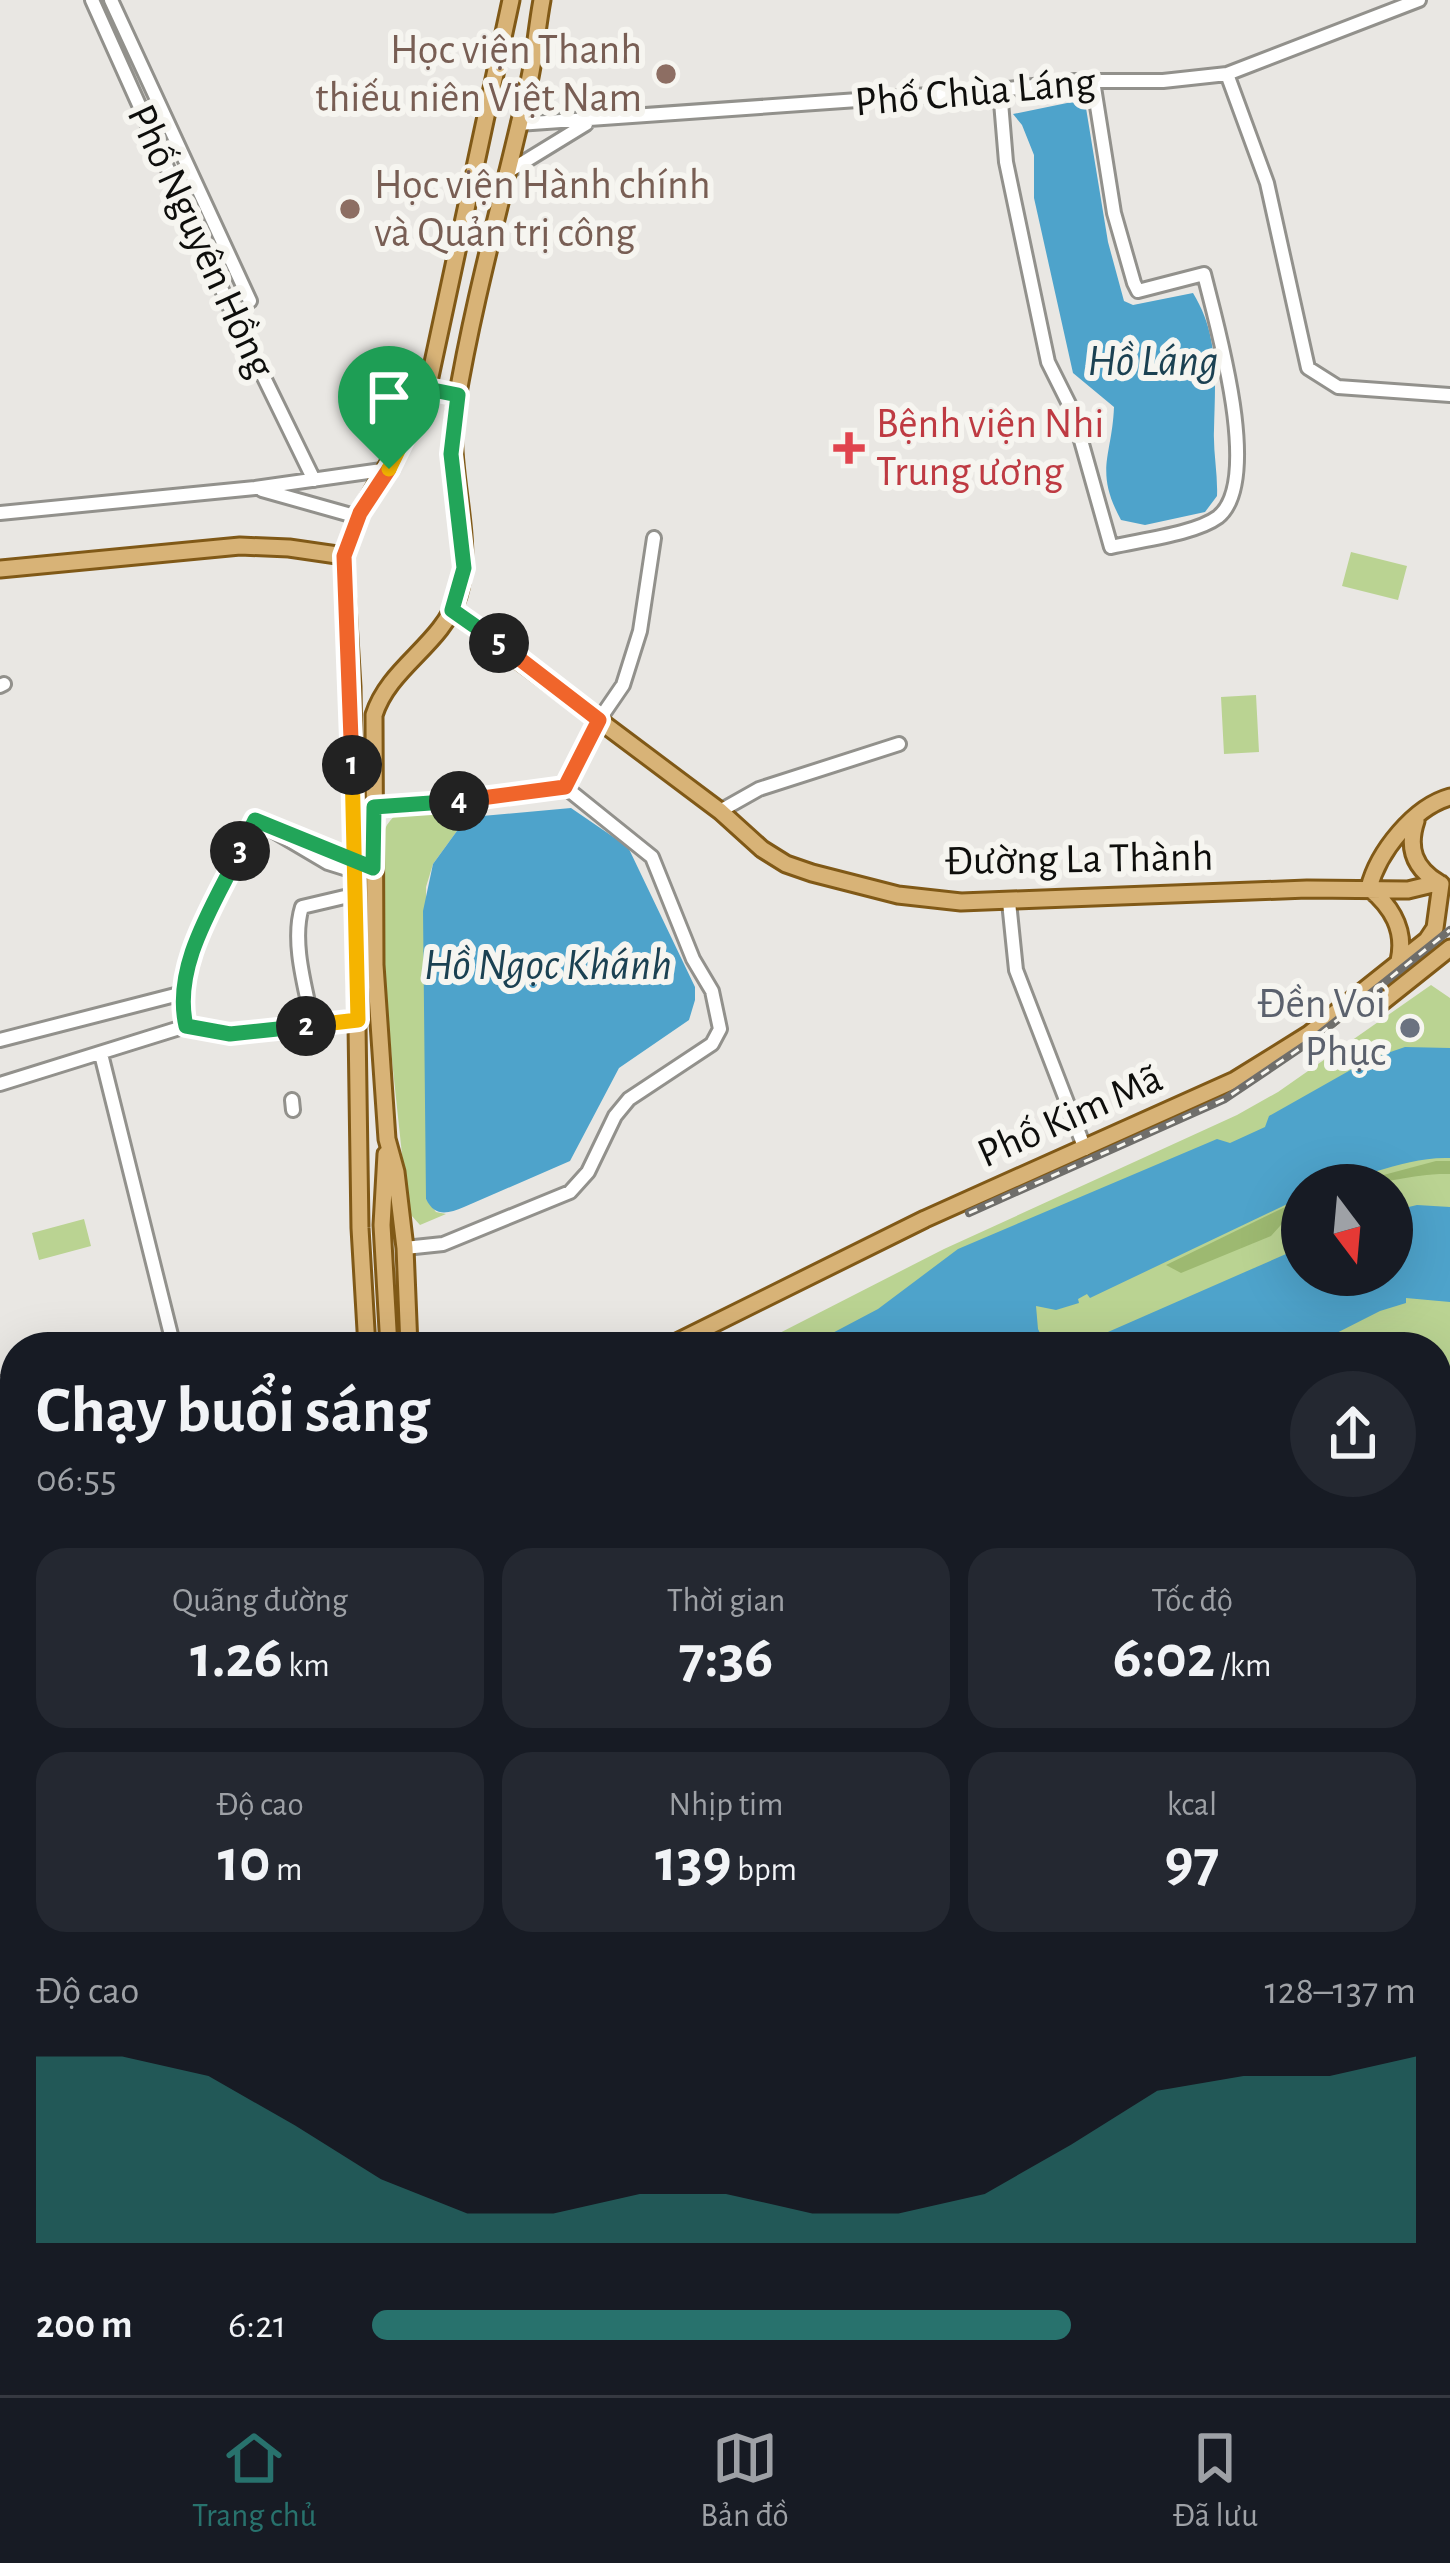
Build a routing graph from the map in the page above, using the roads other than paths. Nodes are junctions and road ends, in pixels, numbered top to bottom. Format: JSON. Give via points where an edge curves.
{"nodes":[{"id":1,"x":92,"y":0,"type":"edge"},
{"id":2,"x":111,"y":0,"type":"edge"},
{"id":3,"x":511,"y":0,"type":"edge"},
{"id":4,"x":542,"y":0,"type":"edge"},
{"id":5,"x":1419,"y":0,"type":"edge"},
{"id":6,"x":1227,"y":74,"type":"junction"},
{"id":7,"x":1094,"y":81,"type":"junction"},
{"id":8,"x":1000,"y":90,"type":"junction"},
{"id":9,"x":487,"y":117,"type":"junction"},
{"id":10,"x":591,"y":121,"type":"junction"},
{"id":11,"x":518,"y":124,"type":"junction"},
{"id":12,"x":181,"y":150,"type":"junction"},
{"id":13,"x":161,"y":159,"type":"junction"},
{"id":14,"x":505,"y":173,"type":"junction"},
{"id":15,"x":250,"y":301,"type":"dead end"},
{"id":16,"x":426,"y":394,"type":"junction"},
{"id":17,"x":1450,"y":395,"type":"edge"},
{"id":18,"x":457,"y":401,"type":"junction"},
{"id":19,"x":389,"y":469,"type":"junction"},
{"id":20,"x":314,"y":480,"type":"junction"},
{"id":21,"x":256,"y":488,"type":"junction"},
{"id":22,"x":0,"y":513,"type":"edge"},
{"id":23,"x":358,"y":517,"type":"junction"},
{"id":24,"x":654,"y":538,"type":"dead end"},
{"id":25,"x":344,"y":556,"type":"junction"},
{"id":26,"x":0,"y":569,"type":"edge"},
{"id":27,"x":452,"y":610,"type":"junction"},
{"id":28,"x":352,"y":713,"type":"junction"},
{"id":29,"x":374,"y":715,"type":"junction"},
{"id":30,"x":599,"y":720,"type":"junction"},
{"id":31,"x":899,"y":744,"type":"dead end"},
{"id":32,"x":565,"y":787,"type":"junction"},
{"id":33,"x":1450,"y":797,"type":"edge"},
{"id":34,"x":374,"y":807,"type":"junction"},
{"id":35,"x":720,"y":811,"type":"junction"},
{"id":36,"x":1416,"y":820,"type":"junction"},
{"id":37,"x":353,"y":866,"type":"junction"},
{"id":38,"x":373,"y":873,"type":"junction"},
{"id":39,"x":1443,"y":884,"type":"edge"},
{"id":40,"x":1369,"y":887,"type":"junction"},
{"id":41,"x":353,"y":895,"type":"junction"},
{"id":42,"x":1009,"y":902,"type":"junction"},
{"id":43,"x":1450,"y":948,"type":"edge"},
{"id":44,"x":1396,"y":964,"type":"junction"},
{"id":45,"x":1405,"y":984,"type":"junction"},
{"id":46,"x":183,"y":993,"type":"junction"},
{"id":47,"x":1376,"y":1007,"type":"dead end"},
{"id":48,"x":358,"y":1020,"type":"junction"},
{"id":49,"x":314,"y":1025,"type":"junction"},
{"id":50,"x":186,"y":1026,"type":"junction"},
{"id":51,"x":0,"y":1040,"type":"edge"},
{"id":52,"x":101,"y":1054,"type":"junction"},
{"id":53,"x":0,"y":1084,"type":"edge"},
{"id":54,"x":387,"y":1139,"type":"junction"},
{"id":55,"x":362,"y":1142,"type":"junction"},
{"id":56,"x":1084,"y":1149,"type":"junction"},
{"id":57,"x":382,"y":1225,"type":"junction"},
{"id":58,"x":405,"y":1249,"type":"junction"},
{"id":59,"x":170,"y":1332,"type":"edge"},
{"id":60,"x":366,"y":1332,"type":"edge"},
{"id":61,"x":387,"y":1332,"type":"edge"},
{"id":62,"x":408,"y":1332,"type":"edge"},
{"id":63,"x":700,"y":1332,"type":"edge"}],
"edges":[{"from":1,"to":13,"type":"street","name":"Phố Nguyên Hồng"},
{"from":2,"to":12,"type":"street","name":"Phố Nguyên Hồng"},
{"from":3,"to":9,"type":"main road"},
{"from":4,"to":11,"type":"main road"},
{"from":5,"to":6,"type":"street","name":"Phố Chùa Láng"},
{"from":6,"to":7,"type":"street","name":"Phố Chùa Láng"},
{"from":6,"to":17,"type":"street","via":[[1267,183],[1308,368],[1338,388]]},
{"from":7,"to":8,"type":"street","name":"Phố Chùa Láng"},
{"from":7,"to":8,"type":"street","via":[[1114,214],[1138,291],[1204,274],[1237,428],[1236,472],[1218,517],[1111,547],[1073,412],[1048,362],[1006,162]]},
{"from":8,"to":10,"type":"street","name":"Phố Chùa Láng"},
{"from":9,"to":11,"type":"main road"},
{"from":9,"to":16,"type":"main road"},
{"from":10,"to":11,"type":"street","name":"Phố Chùa Láng"},
{"from":10,"to":14,"type":"street"},
{"from":11,"to":14,"type":"main road"},
{"from":12,"to":13,"type":"street"},
{"from":12,"to":15,"type":"street","name":"Phố Nguyên Hồng"},
{"from":13,"to":20,"type":"street","name":"Phố Nguyên Hồng"},
{"from":14,"to":18,"type":"main road"},
{"from":16,"to":18,"type":"main road"},
{"from":16,"to":19,"type":"main road"},
{"from":18,"to":27,"type":"main road","via":[[451,454],[464,568]]},
{"from":19,"to":20,"type":"street"},
{"from":19,"to":23,"type":"main road"},
{"from":20,"to":21,"type":"street"},
{"from":21,"to":22,"type":"street"},
{"from":21,"to":23,"type":"street"},
{"from":23,"to":25,"type":"main road"},
{"from":24,"to":30,"type":"street","via":[[634,650]]},
{"from":25,"to":26,"type":"main road","via":[[241,547]]},
{"from":25,"to":28,"type":"main road"},
{"from":27,"to":29,"type":"main road","via":[[390,681]]},
{"from":27,"to":30,"type":"main road","name":"Đường La Thành"},
{"from":28,"to":29,"type":"main road"},
{"from":28,"to":37,"type":"main road"},
{"from":29,"to":34,"type":"main road"},
{"from":30,"to":32,"type":"street"},
{"from":30,"to":35,"type":"main road","name":"Đường La Thành"},
{"from":31,"to":35,"type":"street","via":[[759,789]]},
{"from":32,"to":34,"type":"street"},
{"from":32,"to":58,"type":"street","via":[[652,857],[712,991],[720,1029],[697,1056],[628,1099],[580,1185],[463,1237]]},
{"from":33,"to":36,"type":"main road"},
{"from":34,"to":38,"type":"main road"},
{"from":35,"to":42,"type":"main road","name":"Đường La Thành","via":[[762,849],[812,873],[898,895]]},
{"from":36,"to":39,"type":"main road","via":[[1416,863]]},
{"from":36,"to":40,"type":"main road","via":[[1388,844]]},
{"from":37,"to":38,"type":"street"},
{"from":37,"to":41,"type":"main road"},
{"from":37,"to":46,"type":"street","via":[[255,820],[196,942]]},
{"from":38,"to":54,"type":"main road"},
{"from":39,"to":40,"type":"main road","name":"Đường La Thành"},
{"from":39,"to":44,"type":"main road","name":"Phố Kim Mã","via":[[1435,928]]},
{"from":40,"to":42,"type":"main road","name":"Đường La Thành"},
{"from":40,"to":44,"type":"main road","via":[[1395,918],[1402,944]]},
{"from":41,"to":48,"type":"main road"},
{"from":41,"to":49,"type":"street","via":[[302,907],[298,920]]},
{"from":42,"to":56,"type":"street","via":[[1016,970]]},
{"from":43,"to":45,"type":"main road"},
{"from":44,"to":45,"type":"main road"},
{"from":44,"to":56,"type":"main road","name":"Phố Kim Mã","via":[[1272,1059]]},
{"from":45,"to":47,"type":"main road"},
{"from":46,"to":50,"type":"street"},
{"from":46,"to":51,"type":"street"},
{"from":48,"to":49,"type":"street"},
{"from":48,"to":55,"type":"main road"},
{"from":49,"to":50,"type":"street","via":[[230,1034]]},
{"from":50,"to":52,"type":"street"},
{"from":52,"to":53,"type":"street"},
{"from":52,"to":59,"type":"street"},
{"from":54,"to":57,"type":"main road"},
{"from":54,"to":58,"type":"main road"},
{"from":55,"to":57,"type":"main road"},
{"from":55,"to":60,"type":"main road"},
{"from":56,"to":63,"type":"main road","name":"Phố Kim Mã"},
{"from":57,"to":61,"type":"main road"},
{"from":58,"to":62,"type":"main road"}]}
